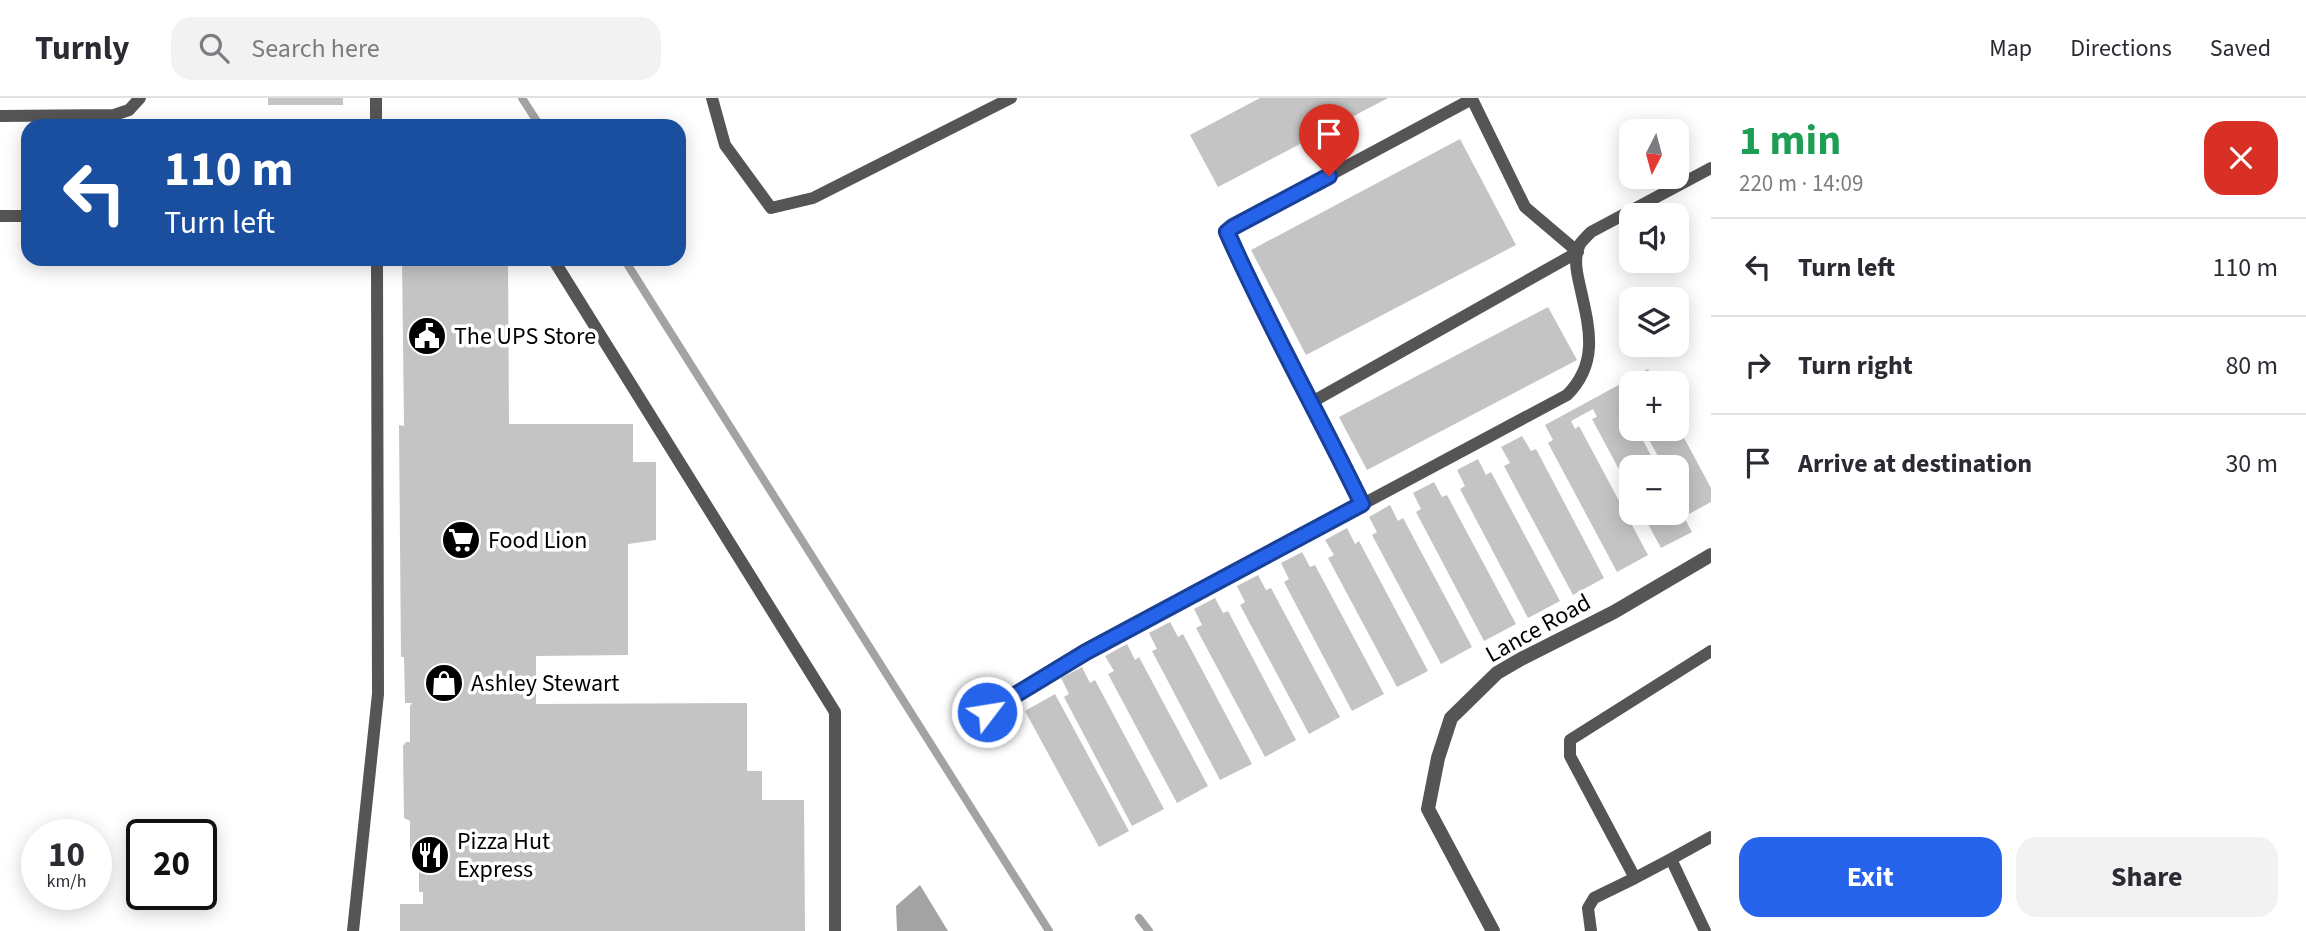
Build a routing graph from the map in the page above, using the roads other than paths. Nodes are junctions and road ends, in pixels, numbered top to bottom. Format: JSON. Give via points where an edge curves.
{"nodes":[{"id":1,"x":140,"y":98,"type":"edge"},
{"id":2,"x":376,"y":98,"type":"edge"},
{"id":3,"x":712,"y":98,"type":"edge"},
{"id":4,"x":1010,"y":98,"type":"edge"},
{"id":5,"x":0,"y":116,"type":"edge"},
{"id":6,"x":376,"y":119,"type":"edge"},
{"id":7,"x":1711,"y":168,"type":"edge"},
{"id":8,"x":0,"y":216,"type":"edge"},
{"id":9,"x":21,"y":216,"type":"edge"},
{"id":10,"x":1578,"y":252,"type":"junction"},
{"id":11,"x":377,"y":266,"type":"edge"},
{"id":12,"x":558,"y":266,"type":"edge"},
{"id":13,"x":1312,"y":402,"type":"junction"},
{"id":14,"x":1362,"y":504,"type":"junction"},
{"id":15,"x":1711,"y":555,"type":"edge"},
{"id":16,"x":1711,"y":652,"type":"edge"},
{"id":17,"x":987,"y":712,"type":"dead end"},
{"id":18,"x":1711,"y":837,"type":"edge"},
{"id":19,"x":1671,"y":859,"type":"junction"},
{"id":20,"x":1635,"y":878,"type":"junction"},
{"id":21,"x":353,"y":931,"type":"edge"},
{"id":22,"x":835,"y":931,"type":"edge"},
{"id":23,"x":1493,"y":931,"type":"edge"},
{"id":24,"x":1591,"y":931,"type":"edge"},
{"id":25,"x":1706,"y":931,"type":"edge"}],
"edges":[{"from":1,"to":5,"type":"lane","via":[[129,110],[114,115]]},
{"from":2,"to":6,"type":"lane"},
{"from":3,"to":4,"type":"lane","via":[[725,145],[771,208],[813,198]]},
{"from":7,"to":10,"type":"lane","via":[[1591,232]]},
{"from":8,"to":9,"type":"lane"},
{"from":10,"to":13,"type":"lane"},
{"from":10,"to":13,"type":"lane","via":[[1525,207],[1472,99],[1233,227],[1227,232],[1261,309]]},
{"from":10,"to":14,"type":"lane","via":[[1576,269],[1588,327],[1587,366],[1580,382],[1567,395]]},
{"from":11,"to":21,"type":"lane","via":[[378,694]]},
{"from":12,"to":22,"type":"lane","via":[[835,712]]},
{"from":13,"to":14,"type":"lane"},
{"from":14,"to":17,"type":"lane","via":[[1086,652]]},
{"from":15,"to":23,"type":"street","name":"Lance Road","via":[[1497,673],[1451,718],[1428,809]]},
{"from":16,"to":20,"type":"lane","via":[[1570,740],[1570,756]]},
{"from":18,"to":19,"type":"lane"},
{"from":19,"to":20,"type":"lane"},
{"from":19,"to":25,"type":"lane"},
{"from":20,"to":24,"type":"lane","via":[[1594,898],[1588,908]]}]}
